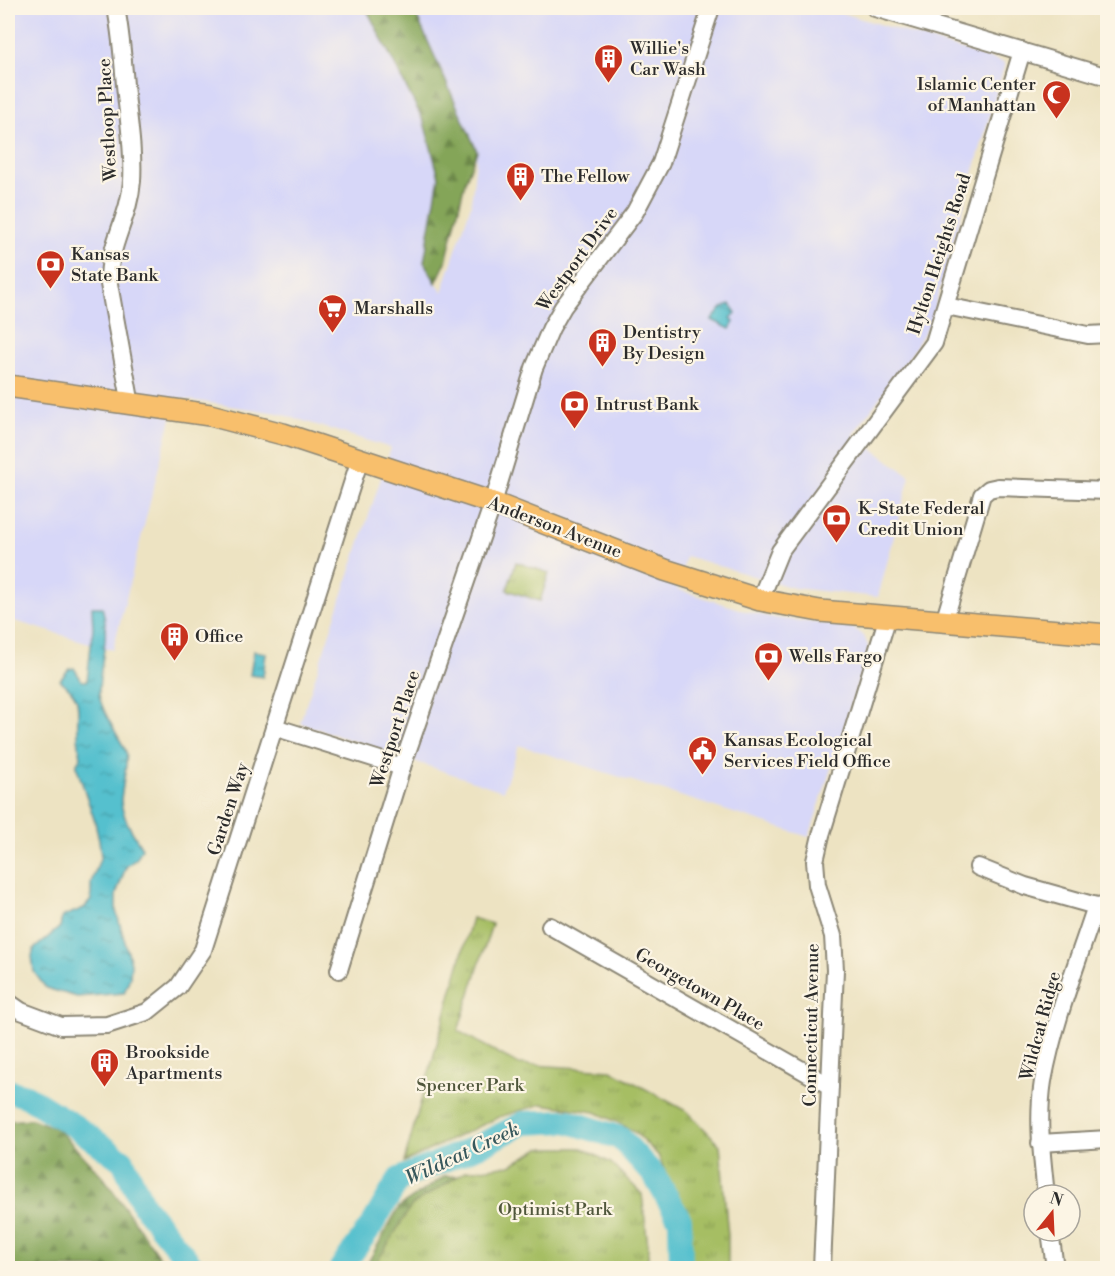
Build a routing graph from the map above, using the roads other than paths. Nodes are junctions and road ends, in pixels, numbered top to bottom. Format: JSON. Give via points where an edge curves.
{"nodes":[{"id":1,"x":116,"y":8,"type":"edge"},
{"id":2,"x":711,"y":8,"type":"edge"},
{"id":3,"x":875,"y":8,"type":"edge"},
{"id":4,"x":1022,"y":51,"type":"junction"},
{"id":5,"x":1107,"y":77,"type":"edge"},
{"id":6,"x":946,"y":306,"type":"junction"},
{"id":7,"x":1107,"y":334,"type":"edge"},
{"id":8,"x":8,"y":386,"type":"edge"},
{"id":9,"x":131,"y":405,"type":"junction"},
{"id":10,"x":360,"y":459,"type":"junction"},
{"id":11,"x":1107,"y":491,"type":"edge"},
{"id":12,"x":493,"y":503,"type":"junction"},
{"id":13,"x":760,"y":600,"type":"junction"},
{"id":14,"x":888,"y":616,"type":"junction"},
{"id":15,"x":944,"y":622,"type":"junction"},
{"id":16,"x":1107,"y":635,"type":"edge"},
{"id":17,"x":274,"y":727,"type":"junction"},
{"id":18,"x":402,"y":767,"type":"junction"},
{"id":19,"x":978,"y":867,"type":"dead end"},
{"id":20,"x":1102,"y":905,"type":"edge"},
{"id":21,"x":550,"y":926,"type":"dead end"},
{"id":22,"x":339,"y":970,"type":"dead end"},
{"id":23,"x":8,"y":1002,"type":"edge"},
{"id":24,"x":830,"y":1086,"type":"junction"},
{"id":25,"x":1107,"y":1139,"type":"edge"},
{"id":26,"x":1040,"y":1143,"type":"junction"},
{"id":27,"x":1045,"y":1183,"type":"edge"},
{"id":28,"x":1052,"y":1243,"type":"edge"},
{"id":29,"x":822,"y":1269,"type":"edge"},
{"id":30,"x":1055,"y":1269,"type":"edge"}],
"edges":[{"from":1,"to":9,"type":"street","name":"Westloop Place","via":[[132,143],[132,181],[127,210],[112,248],[109,284]]},
{"from":2,"to":12,"type":"street","name":"Westport Drive","via":[[661,163],[635,212],[551,328],[534,368]]},
{"from":3,"to":4,"type":"street"},
{"from":4,"to":5,"type":"street"},
{"from":4,"to":6,"type":"street","name":"Hylton Heights Road"},
{"from":6,"to":7,"type":"street","via":[[1088,335]]},
{"from":6,"to":13,"type":"street","name":"Hylton Heights Road","via":[[934,344],[780,551]]},
{"from":8,"to":9,"type":"main road","name":"Anderson Avenue"},
{"from":9,"to":10,"type":"main road","name":"Anderson Avenue","via":[[247,423]]},
{"from":10,"to":12,"type":"main road","name":"Anderson Avenue"},
{"from":10,"to":17,"type":"street","name":"Garden Way"},
{"from":11,"to":15,"type":"street","via":[[989,489],[982,495]]},
{"from":12,"to":13,"type":"main road","name":"Anderson Avenue","via":[[665,570]]},
{"from":12,"to":18,"type":"street","name":"Westport Place"},
{"from":13,"to":14,"type":"main road","name":"Anderson Avenue","via":[[820,611]]},
{"from":14,"to":15,"type":"main road","name":"Anderson Avenue"},
{"from":14,"to":24,"type":"street","name":"Connecticut Avenue","via":[[815,861],[817,885],[833,936]]},
{"from":15,"to":16,"type":"main road","name":"Anderson Avenue"},
{"from":17,"to":18,"type":"street"},
{"from":17,"to":23,"type":"street","name":"Garden Way","via":[[203,950],[178,987],[147,1012],[107,1025],[61,1026]]},
{"from":18,"to":22,"type":"street","name":"Westport Place"},
{"from":19,"to":20,"type":"street","via":[[1025,886]]},
{"from":20,"to":26,"type":"street","name":"Wildcat Ridge","via":[[1060,1015],[1043,1081]]},
{"from":21,"to":24,"type":"street","name":"Georgetown Place"},
{"from":24,"to":29,"type":"street","name":"Connecticut Avenue"},
{"from":25,"to":26,"type":"street"},
{"from":26,"to":27,"type":"street","name":"Wildcat Ridge"},
{"from":28,"to":30,"type":"street"}]}
